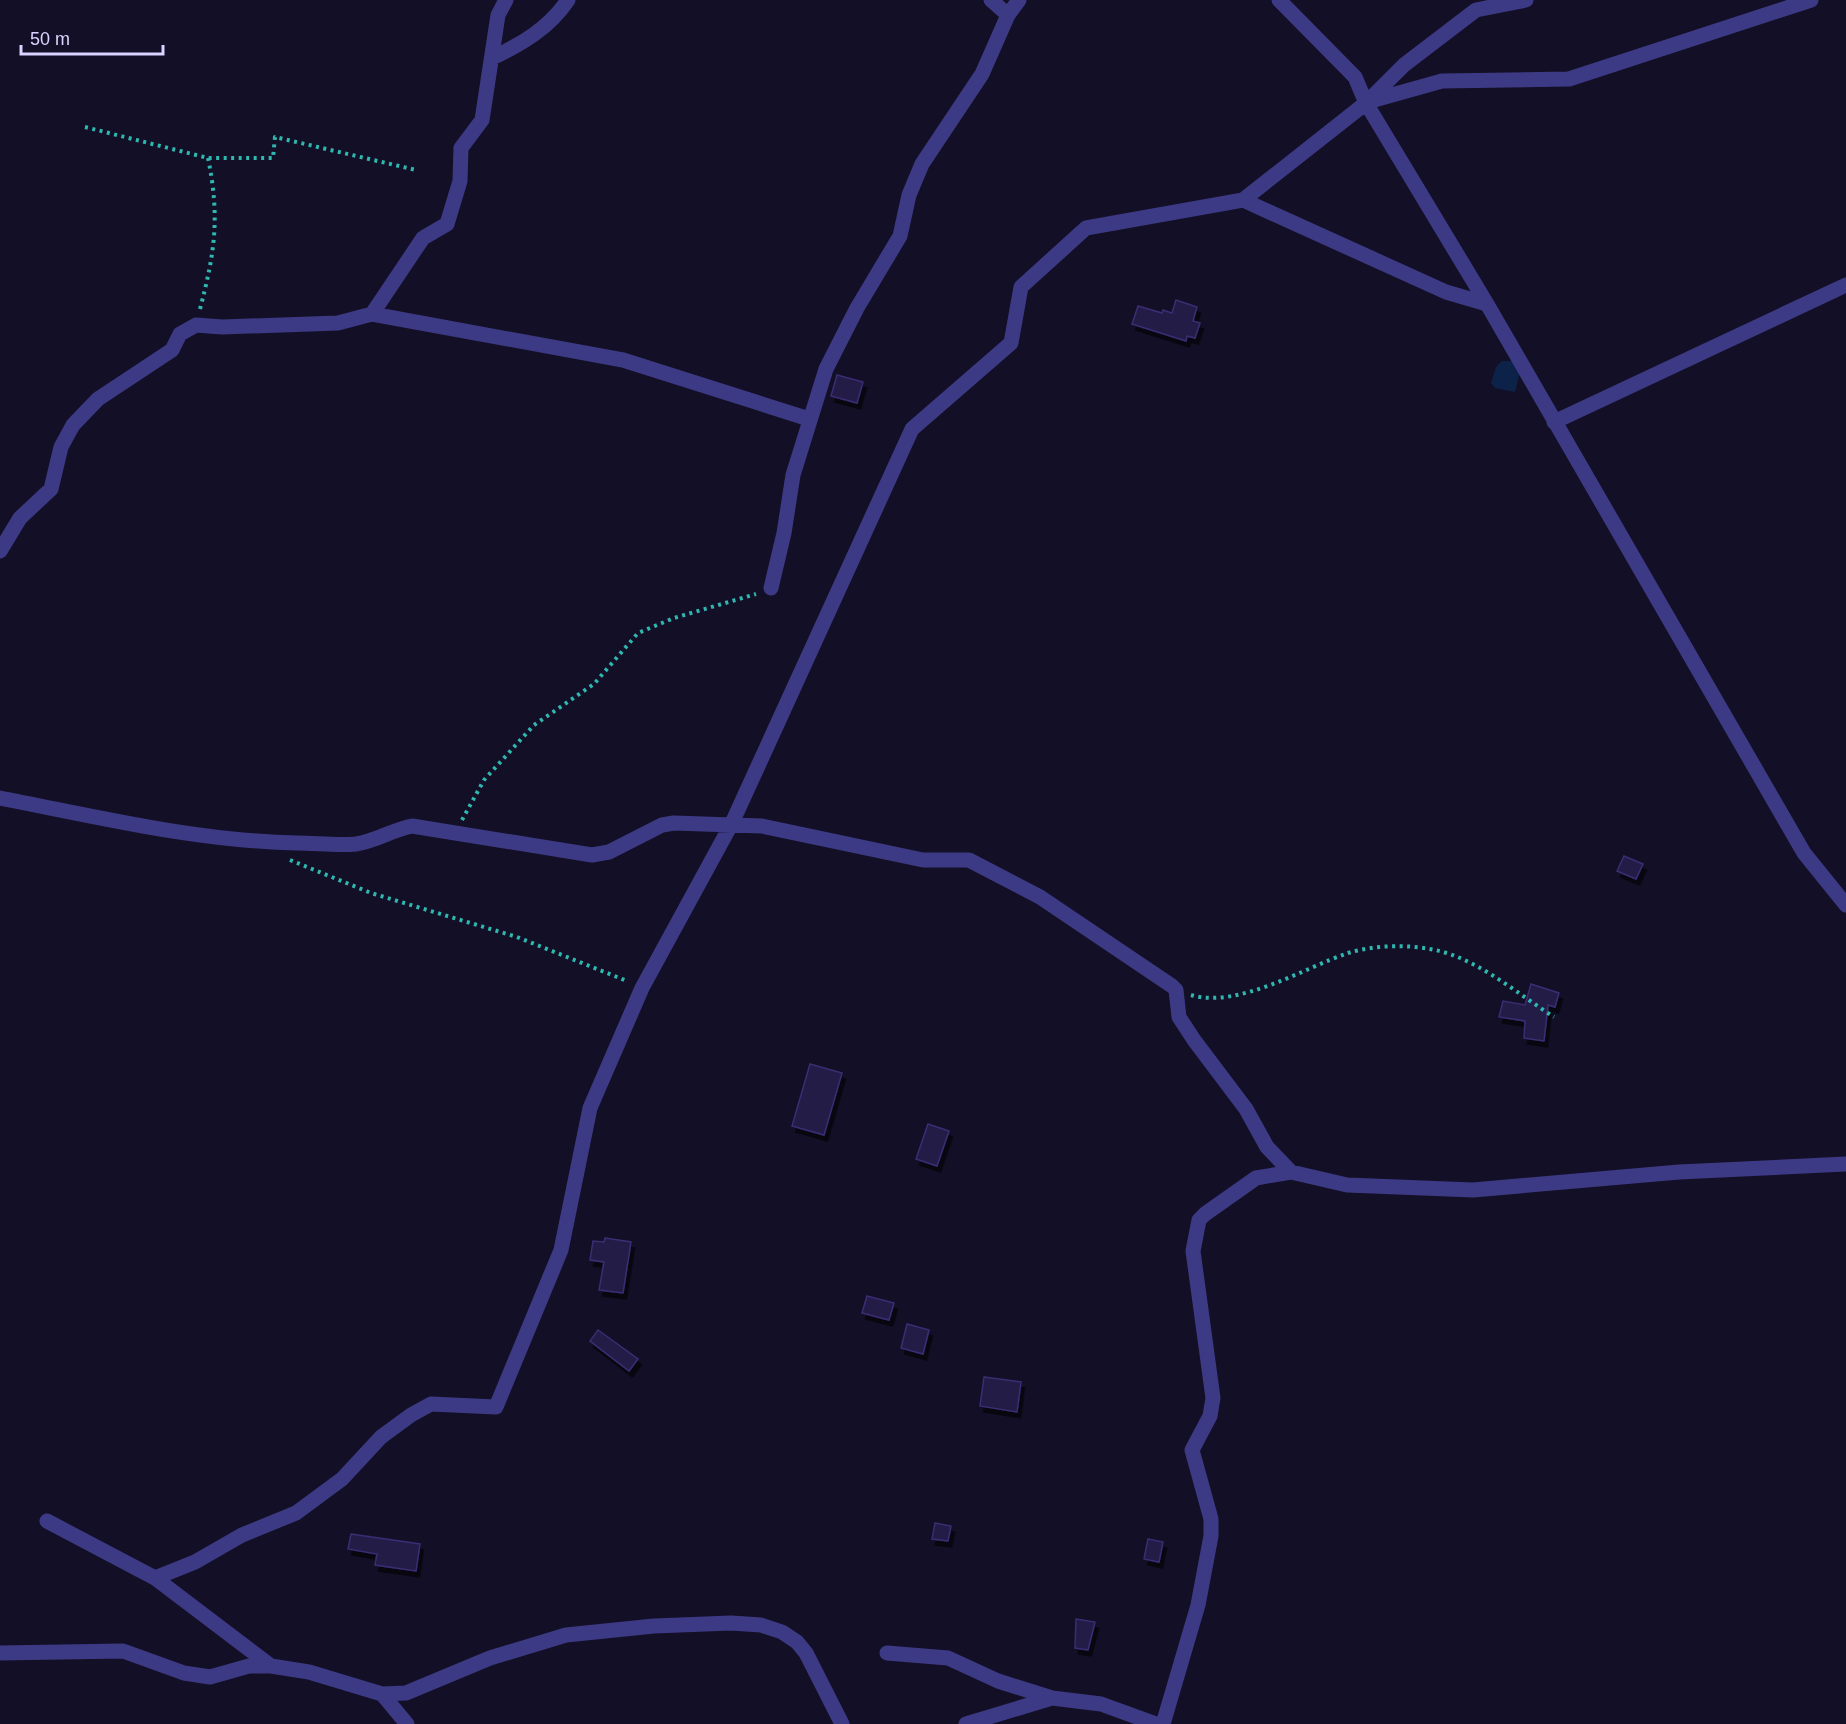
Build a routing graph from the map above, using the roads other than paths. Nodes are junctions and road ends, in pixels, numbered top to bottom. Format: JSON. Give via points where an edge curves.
{"nodes":[{"id":1,"x":506,"y":0,"type":"edge"},
{"id":2,"x":568,"y":0,"type":"edge"},
{"id":3,"x":992,"y":0,"type":"edge"},
{"id":4,"x":1019,"y":0,"type":"edge"},
{"id":5,"x":1279,"y":0,"type":"edge"},
{"id":6,"x":1526,"y":0,"type":"edge"},
{"id":7,"x":1811,"y":0,"type":"edge"},
{"id":8,"x":1008,"y":15,"type":"junction"},
{"id":9,"x":492,"y":58,"type":"junction"},
{"id":10,"x":1366,"y":103,"type":"junction"},
{"id":11,"x":1243,"y":200,"type":"junction"},
{"id":12,"x":1846,"y":285,"type":"edge"},
{"id":13,"x":1487,"y":304,"type":"junction"},
{"id":14,"x":372,"y":314,"type":"junction"},
{"id":15,"x":809,"y":419,"type":"junction"},
{"id":16,"x":1554,"y":422,"type":"junction"},
{"id":17,"x":0,"y":551,"type":"edge"},
{"id":18,"x":771,"y":588,"type":"road end"},
{"id":19,"x":0,"y":798,"type":"edge"},
{"id":20,"x":732,"y":824,"type":"junction"},
{"id":21,"x":1846,"y":905,"type":"edge"},
{"id":22,"x":1846,"y":1164,"type":"edge"},
{"id":23,"x":1291,"y":1172,"type":"junction"},
{"id":24,"x":47,"y":1521,"type":"dead end"},
{"id":25,"x":155,"y":1578,"type":"junction"},
{"id":26,"x":0,"y":1653,"type":"edge"},
{"id":27,"x":887,"y":1653,"type":"dead end"},
{"id":28,"x":272,"y":1666,"type":"junction"},
{"id":29,"x":382,"y":1694,"type":"junction"},
{"id":30,"x":1052,"y":1698,"type":"junction"},
{"id":31,"x":407,"y":1724,"type":"edge"},
{"id":32,"x":842,"y":1724,"type":"edge"},
{"id":33,"x":966,"y":1724,"type":"edge"},
{"id":34,"x":1156,"y":1724,"type":"edge"},
{"id":35,"x":1163,"y":1724,"type":"edge"}],
"edges":[{"from":1,"to":9,"type":"street","via":[[498,15]]},
{"from":2,"to":9,"type":"street","via":[[539,31]]},
{"from":3,"to":8,"type":"street"},
{"from":4,"to":8,"type":"street"},
{"from":5,"to":10,"type":"street","via":[[1354,77]]},
{"from":6,"to":10,"type":"street","via":[[1476,10],[1404,65]]},
{"from":7,"to":10,"type":"street","via":[[1569,79],[1442,81]]},
{"from":8,"to":15,"type":"street","via":[[982,74],[922,164],[909,195],[900,236],[826,369]]},
{"from":9,"to":14,"type":"street","via":[[482,120],[461,148],[460,181],[447,224],[423,238]]},
{"from":10,"to":11,"type":"street"},
{"from":10,"to":13,"type":"street"},
{"from":11,"to":13,"type":"street","via":[[1446,292]]},
{"from":11,"to":20,"type":"street","via":[[1086,228],[1021,287],[1011,343],[912,429]]},
{"from":12,"to":16,"type":"street"},
{"from":13,"to":16,"type":"street"},
{"from":14,"to":15,"type":"street","via":[[623,360]]},
{"from":14,"to":17,"type":"street","via":[[338,323],[196,325],[180,334],[172,350],[98,399],[74,425],[61,447],[51,489],[20,518]]},
{"from":15,"to":18,"type":"street","via":[[793,475]]},
{"from":16,"to":21,"type":"street","via":[[1804,853]]},
{"from":19,"to":20,"type":"street","via":[[120,823],[237,841],[354,844],[412,826],[592,855],[609,852],[663,825]]},
{"from":20,"to":23,"type":"street","via":[[808,835],[923,860],[965,859],[1040,897],[1176,990],[1177,1011],[1189,1033],[1245,1109],[1267,1147]]},
{"from":20,"to":25,"type":"street","via":[[642,988],[590,1108],[561,1250],[496,1407],[431,1404],[381,1437],[342,1479],[296,1513]]},
{"from":22,"to":23,"type":"street","via":[[1679,1172],[1473,1190],[1347,1185]]},
{"from":23,"to":35,"type":"street","via":[[1264,1174],[1249,1182],[1199,1220],[1194,1239],[1214,1398],[1192,1458],[1204,1485],[1212,1528],[1198,1605]]},
{"from":24,"to":25,"type":"street"},
{"from":25,"to":28,"type":"street"},
{"from":26,"to":28,"type":"street","via":[[123,1651],[184,1673],[210,1677],[249,1666]]},
{"from":27,"to":30,"type":"street","via":[[948,1658],[998,1681]]},
{"from":28,"to":29,"type":"street","via":[[309,1672]]},
{"from":29,"to":31,"type":"street"},
{"from":29,"to":32,"type":"street","via":[[406,1693],[490,1658],[566,1635],[731,1623],[761,1625],[797,1642]]},
{"from":30,"to":33,"type":"street"},
{"from":30,"to":34,"type":"street","via":[[1101,1704]]}]}
